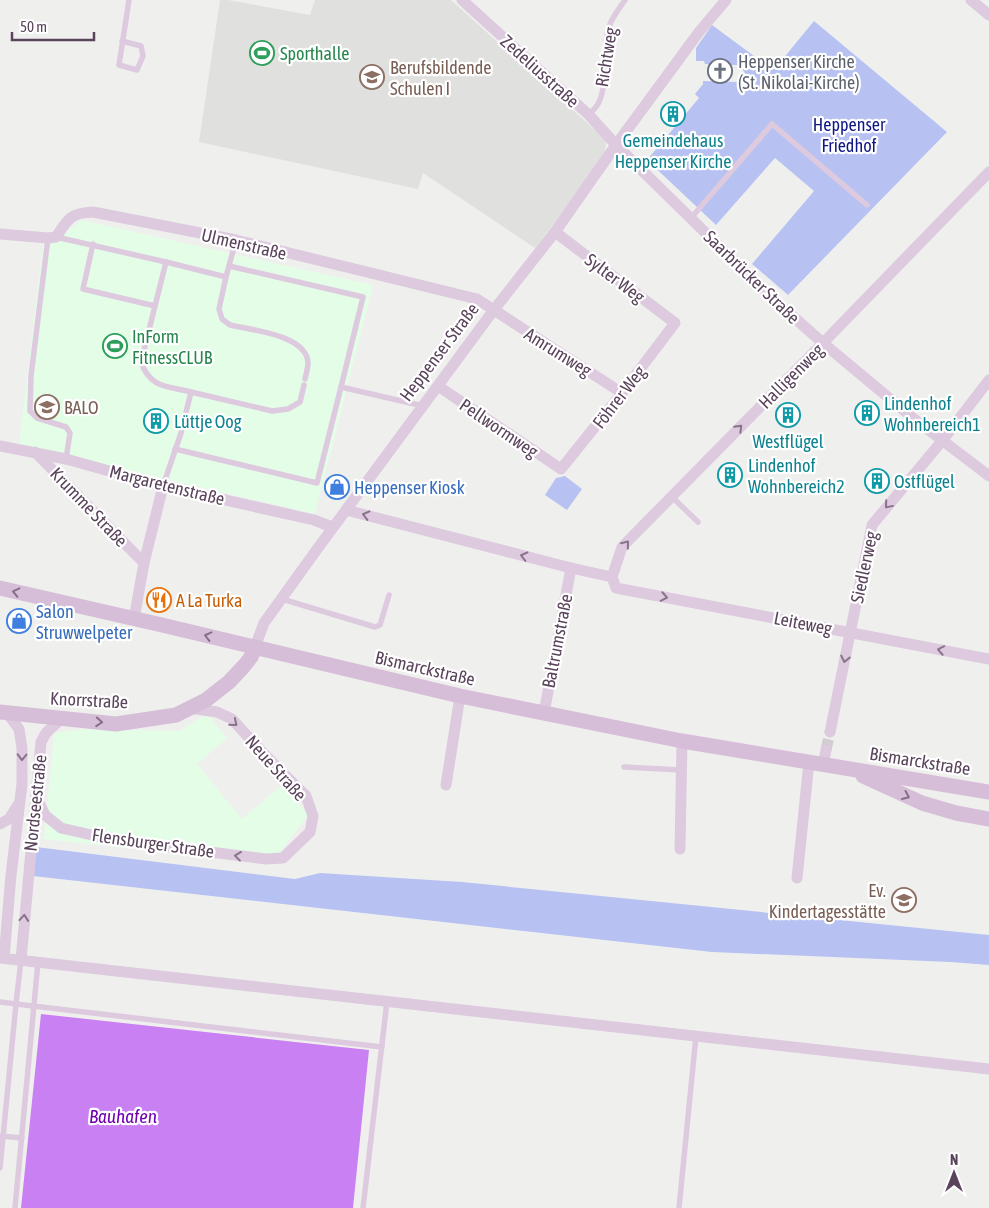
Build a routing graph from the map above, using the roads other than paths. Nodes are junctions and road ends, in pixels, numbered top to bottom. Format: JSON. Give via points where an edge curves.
{"nodes":[{"id":1,"x":129,"y":0,"type":"edge"},
{"id":2,"x":462,"y":0,"type":"edge"},
{"id":3,"x":625,"y":0,"type":"edge"},
{"id":4,"x":726,"y":0,"type":"edge"},
{"id":5,"x":971,"y":0,"type":"edge"},
{"id":6,"x":989,"y":16,"type":"edge"},
{"id":7,"x":122,"y":41,"type":"junction"},
{"id":8,"x":589,"y":115,"type":"junction"},
{"id":9,"x":616,"y":145,"type":"junction"},
{"id":10,"x":989,"y":172,"type":"edge"},
{"id":11,"x":867,"y":205,"type":"dead end"},
{"id":12,"x":691,"y":218,"type":"junction"},
{"id":13,"x":555,"y":232,"type":"junction"},
{"id":14,"x":0,"y":234,"type":"edge"},
{"id":15,"x":52,"y":237,"type":"junction"},
{"id":16,"x":236,"y":240,"type":"junction"},
{"id":17,"x":93,"y":244,"type":"junction"},
{"id":18,"x":166,"y":262,"type":"junction"},
{"id":19,"x":229,"y":266,"type":"junction"},
{"id":20,"x":226,"y":277,"type":"junction"},
{"id":21,"x":155,"y":306,"type":"junction"},
{"id":22,"x":493,"y":311,"type":"junction"},
{"id":23,"x":675,"y":323,"type":"joint"},
{"id":24,"x":823,"y":343,"type":"junction"},
{"id":25,"x":989,"y":380,"type":"edge"},
{"id":26,"x":438,"y":386,"type":"junction"},
{"id":27,"x":341,"y":387,"type":"junction"},
{"id":28,"x":191,"y":392,"type":"junction"},
{"id":29,"x":622,"y":393,"type":"junction"},
{"id":30,"x":423,"y":406,"type":"junction"},
{"id":31,"x":942,"y":441,"type":"junction"},
{"id":32,"x":0,"y":446,"type":"edge"},
{"id":33,"x":175,"y":449,"type":"junction"},
{"id":34,"x":34,"y":452,"type":"junction"},
{"id":35,"x":66,"y":459,"type":"junction"},
{"id":36,"x":561,"y":470,"type":"joint"},
{"id":37,"x":989,"y":476,"type":"edge"},
{"id":38,"x":163,"y":486,"type":"junction"},
{"id":39,"x":671,"y":496,"type":"junction"},
{"id":40,"x":346,"y":510,"type":"junction"},
{"id":41,"x":698,"y":522,"type":"dead end"},
{"id":42,"x":332,"y":528,"type":"junction"},
{"id":43,"x":144,"y":563,"type":"junction"},
{"id":44,"x":571,"y":568,"type":"junction"},
{"id":45,"x":612,"y":577,"type":"junction"},
{"id":46,"x":0,"y":588,"type":"edge"},
{"id":47,"x":389,"y":595,"type":"dead end"},
{"id":48,"x":282,"y":599,"type":"junction"},
{"id":49,"x":134,"y":619,"type":"junction"},
{"id":50,"x":851,"y":632,"type":"junction"},
{"id":51,"x":256,"y":647,"type":"junction"},
{"id":52,"x":989,"y":659,"type":"edge"},
{"id":53,"x":460,"y":696,"type":"junction"},
{"id":54,"x":4,"y":712,"type":"edge"},
{"id":55,"x":182,"y":712,"type":"junction"},
{"id":56,"x":544,"y":713,"type":"junction"},
{"id":57,"x":62,"y":718,"type":"junction"},
{"id":58,"x":830,"y":732,"type":"tunnel mouth"},
{"id":59,"x":682,"y":741,"type":"junction"},
{"id":60,"x":819,"y":759,"type":"junction"},
{"id":61,"x":624,"y":767,"type":"dead end"},
{"id":62,"x":845,"y":768,"type":"junction"},
{"id":63,"x":681,"y":770,"type":"junction"},
{"id":64,"x":446,"y":785,"type":"dead end"},
{"id":65,"x":989,"y":792,"type":"edge"},
{"id":66,"x":36,"y":796,"type":"junction"},
{"id":67,"x":19,"y":804,"type":"junction"},
{"id":68,"x":989,"y":819,"type":"edge"},
{"id":69,"x":0,"y":824,"type":"edge"},
{"id":70,"x":680,"y":848,"type":"dead end"},
{"id":71,"x":286,"y":855,"type":"joint"},
{"id":72,"x":12,"y":870,"type":"junction"},
{"id":73,"x":28,"y":871,"type":"junction"},
{"id":74,"x":797,"y":878,"type":"dead end"},
{"id":75,"x":2,"y":958,"type":"edge"},
{"id":76,"x":21,"y":960,"type":"junction"},
{"id":77,"x":38,"y":962,"type":"junction"},
{"id":78,"x":387,"y":1001,"type":"junction"},
{"id":79,"x":0,"y":1002,"type":"edge"},
{"id":80,"x":16,"y":1004,"type":"junction"},
{"id":81,"x":34,"y":1006,"type":"junction"},
{"id":82,"x":696,"y":1036,"type":"junction"},
{"id":83,"x":382,"y":1047,"type":"junction"},
{"id":84,"x":989,"y":1069,"type":"edge"},
{"id":85,"x":2,"y":1136,"type":"edge"},
{"id":86,"x":22,"y":1138,"type":"junction"},
{"id":87,"x":0,"y":1168,"type":"edge"},
{"id":88,"x":15,"y":1208,"type":"edge"},
{"id":89,"x":363,"y":1208,"type":"edge"},
{"id":90,"x":679,"y":1208,"type":"edge"}],
"edges":[{"from":1,"to":7,"type":"lane"},
{"from":2,"to":8,"type":"street","name":"Zedeliusstraße"},
{"from":3,"to":8,"type":"lane","name":"Richtweg","via":[[608,28],[602,91]]},
{"from":4,"to":9,"type":"street","name":"Heppenser Straße"},
{"from":5,"to":6,"type":"street"},
{"from":7,"to":7,"type":"lane","via":[[118,65],[137,70],[143,56],[141,46]]},
{"from":8,"to":9,"type":"street","name":"Zedeliusstraße"},
{"from":9,"to":12,"type":"street","name":"Saarbrücker Straße"},
{"from":9,"to":13,"type":"street","name":"Heppenser Straße"},
{"from":10,"to":24,"type":"street","name":"Halligenweg"},
{"from":11,"to":12,"type":"lane","via":[[772,124]]},
{"from":12,"to":24,"type":"street","name":"Saarbrücker Straße"},
{"from":13,"to":22,"type":"street","name":"Heppenser Straße"},
{"from":13,"to":23,"type":"street","name":"Sylter Weg"},
{"from":14,"to":15,"type":"street"},
{"from":15,"to":16,"type":"street","name":"Ulmenstraße","via":[[78,213],[93,212]]},
{"from":15,"to":17,"type":"lane"},
{"from":15,"to":35,"type":"lane","via":[[31,376],[30,411],[37,418],[66,427],[70,433]]},
{"from":16,"to":19,"type":"lane"},
{"from":16,"to":22,"type":"street","name":"Ulmenstraße","via":[[477,300]]},
{"from":17,"to":18,"type":"lane"},
{"from":17,"to":21,"type":"lane","via":[[83,289]]},
{"from":18,"to":20,"type":"lane"},
{"from":18,"to":21,"type":"lane"},
{"from":19,"to":20,"type":"lane"},
{"from":19,"to":27,"type":"lane","via":[[363,297]]},
{"from":20,"to":28,"type":"lane","via":[[219,309],[222,319],[230,325],[289,339],[303,348],[308,362],[300,402],[288,409],[272,411]]},
{"from":21,"to":28,"type":"lane","via":[[141,362],[144,373],[154,383]]},
{"from":22,"to":26,"type":"street","name":"Heppenser Straße"},
{"from":22,"to":29,"type":"street","name":"Amrumweg"},
{"from":23,"to":29,"type":"street","name":"Föhrer Weg"},
{"from":24,"to":31,"type":"street","name":"Saarbrücker Straße"},
{"from":39,"to":24,"type":"street","name":"Halligenweg","one_way":true},
{"from":25,"to":31,"type":"street","name":"Siedlerweg"},
{"from":26,"to":30,"type":"street","name":"Heppenser Straße"},
{"from":26,"to":36,"type":"street","name":"Pellwormweg"},
{"from":27,"to":30,"type":"lane"},
{"from":27,"to":33,"type":"lane","via":[[317,483]]},
{"from":28,"to":33,"type":"lane"},
{"from":29,"to":36,"type":"street","name":"Föhrer Weg"},
{"from":30,"to":40,"type":"street","name":"Heppenser Straße"},
{"from":31,"to":37,"type":"street","name":"Saarbrücker Straße"},
{"from":31,"to":50,"type":"street","name":"Siedlerweg","one_way":true,"via":[[872,524]]},
{"from":32,"to":34,"type":"street","name":"Margaretenstraße"},
{"from":33,"to":38,"type":"lane"},
{"from":34,"to":35,"type":"street","name":"Margaretenstraße"},
{"from":34,"to":43,"type":"street","name":"Krumme Straße"},
{"from":35,"to":38,"type":"street","name":"Margaretenstraße"},
{"from":38,"to":42,"type":"street","name":"Margaretenstraße","via":[[314,520]]},
{"from":38,"to":43,"type":"street","name":"Krumme Straße"},
{"from":39,"to":41,"type":"lane"},
{"from":45,"to":39,"type":"street","name":"Halligenweg","one_way":true,"via":[[622,546]]},
{"from":40,"to":42,"type":"street","name":"Heppenser Straße"},
{"from":44,"to":40,"type":"street","one_way":true},
{"from":42,"to":48,"type":"street","name":"Heppenser Straße"},
{"from":43,"to":49,"type":"street","name":"Krumme Straße"},
{"from":44,"to":45,"type":"street"},
{"from":44,"to":56,"type":"street","name":"Baltrumstraße"},
{"from":45,"to":50,"type":"street","name":"Leiteweg","one_way":true,"via":[[616,588]]},
{"from":49,"to":46,"type":"main road","name":"Bismarckstraße","one_way":true},
{"from":47,"to":48,"type":"lane","via":[[380,625],[376,627]]},
{"from":48,"to":51,"type":"street","name":"Heppenser Straße","via":[[264,624]]},
{"from":51,"to":49,"type":"main road","name":"Bismarckstraße","one_way":true},
{"from":52,"to":50,"type":"street","name":"Leiteweg","one_way":true},
{"from":50,"to":58,"type":"street","name":"Siedlerweg","one_way":true},
{"from":51,"to":53,"type":"main road","name":"Bismarckstraße"},
{"from":51,"to":55,"type":"main road","name":"Heppenser Straße","via":[[252,657],[229,682],[206,700]]},
{"from":53,"to":56,"type":"main road","name":"Bismarckstraße"},
{"from":53,"to":64,"type":"street"},
{"from":54,"to":57,"type":"main road","name":"Knorrstraße"},
{"from":54,"to":67,"type":"street","name":"Nordseestraße","one_way":true,"via":[[19,729],[22,748]]},
{"from":57,"to":55,"type":"main road","name":"Knorrstraße","one_way":true,"via":[[116,724]]},
{"from":55,"to":71,"type":"street","name":"Neue Straße","one_way":true,"via":[[217,712],[232,719],[306,796],[313,816],[310,832]]},
{"from":56,"to":59,"type":"main road","name":"Bismarckstraße"},
{"from":57,"to":66,"type":"street","name":"Nordseestraße","via":[[46,733],[42,742]]},
{"from":59,"to":60,"type":"main road","name":"Bismarckstraße"},
{"from":59,"to":63,"type":"street"},
{"from":60,"to":62,"type":"main road","name":"Bismarckstraße"},
{"from":60,"to":74,"type":"street"},
{"from":61,"to":63,"type":"lane"},
{"from":62,"to":65,"type":"main road","name":"Bismarckstraße"},
{"from":62,"to":68,"type":"main road","name":"Bismarckstraße","one_way":true,"via":[[922,803]]},
{"from":63,"to":70,"type":"street"},
{"from":71,"to":66,"type":"street","name":"Flensburger Straße","one_way":true,"via":[[283,858],[257,858],[96,836],[61,828],[45,815]]},
{"from":66,"to":73,"type":"street","name":"Nordseestraße"},
{"from":67,"to":69,"type":"street","via":[[9,819]]},
{"from":67,"to":72,"type":"street","name":"Nordseestraße"},
{"from":72,"to":73,"type":"street","name":"Nordseestraße"},
{"from":72,"to":75,"type":"street"},
{"from":76,"to":73,"type":"street","one_way":true},
{"from":75,"to":76,"type":"street"},
{"from":76,"to":77,"type":"street"},
{"from":76,"to":80,"type":"lane"},
{"from":77,"to":78,"type":"street"},
{"from":77,"to":81,"type":"lane"},
{"from":78,"to":82,"type":"street"},
{"from":78,"to":83,"type":"lane"},
{"from":79,"to":80,"type":"lane"},
{"from":80,"to":81,"type":"lane"},
{"from":80,"to":85,"type":"lane"},
{"from":81,"to":83,"type":"lane"},
{"from":81,"to":86,"type":"lane"},
{"from":82,"to":84,"type":"street"},
{"from":82,"to":90,"type":"lane"},
{"from":83,"to":89,"type":"lane"},
{"from":85,"to":86,"type":"lane"},
{"from":85,"to":87,"type":"lane"},
{"from":86,"to":88,"type":"lane"}]}
